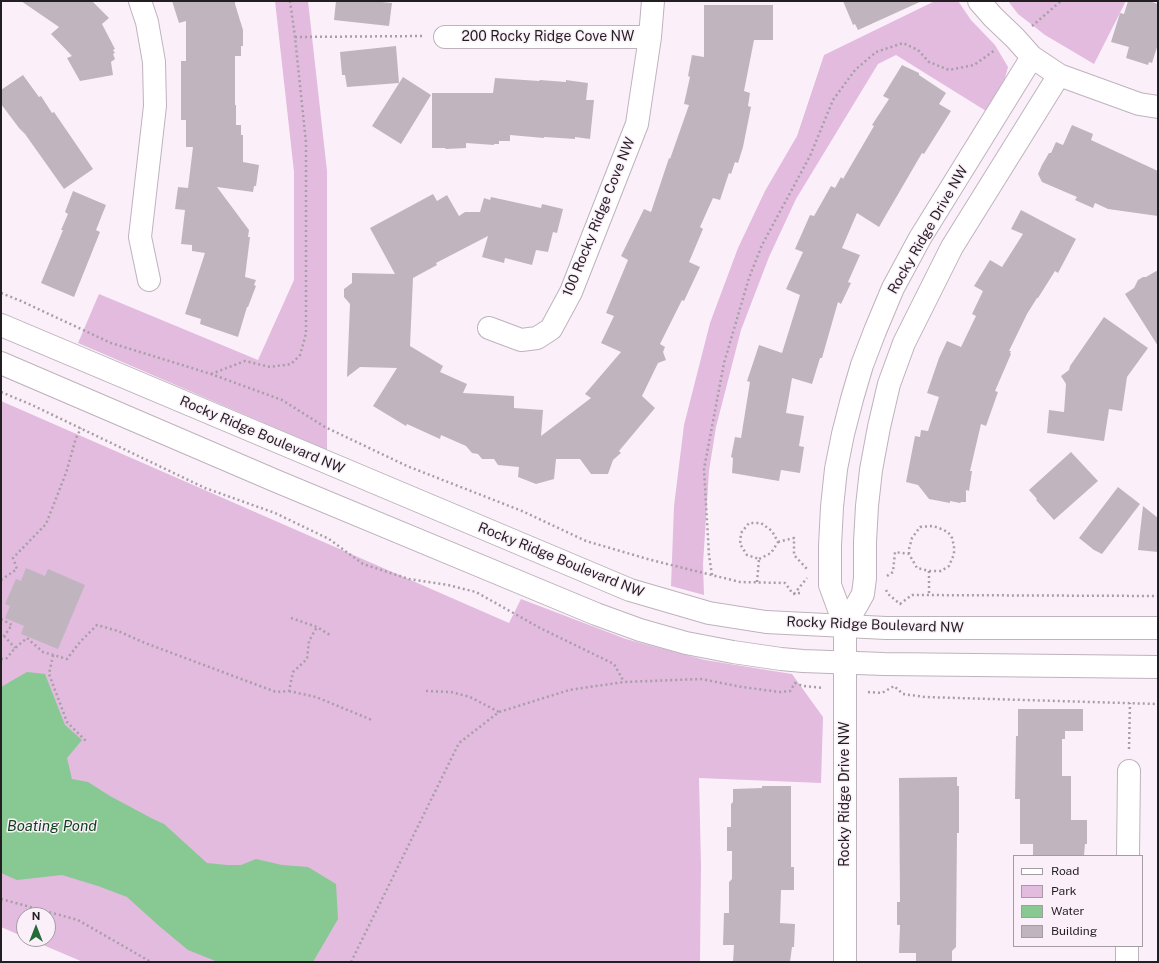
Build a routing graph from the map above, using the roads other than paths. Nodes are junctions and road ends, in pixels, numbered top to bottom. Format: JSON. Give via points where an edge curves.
{"nodes":[{"id":1,"x":140,"y":1,"type":"edge"},
{"id":2,"x":653,"y":1,"type":"edge"},
{"id":3,"x":979,"y":1,"type":"edge"},
{"id":4,"x":445,"y":37,"type":"road end"},
{"id":5,"x":650,"y":37,"type":"junction"},
{"id":6,"x":1032,"y":57,"type":"junction"},
{"id":7,"x":1059,"y":75,"type":"junction"},
{"id":8,"x":1158,"y":107,"type":"edge"},
{"id":9,"x":149,"y":280,"type":"dead end"},
{"id":10,"x":1,"y":325,"type":"edge"},
{"id":11,"x":489,"y":328,"type":"dead end"},
{"id":12,"x":875,"y":331,"type":"junction"},
{"id":13,"x":904,"y":343,"type":"junction"},
{"id":14,"x":1,"y":363,"type":"edge"},
{"id":15,"x":845,"y":626,"type":"junction"},
{"id":16,"x":1158,"y":628,"type":"edge"},
{"id":17,"x":846,"y":662,"type":"junction"},
{"id":18,"x":1158,"y":667,"type":"edge"},
{"id":19,"x":1129,"y":771,"type":"road end"},
{"id":20,"x":1128,"y":855,"type":"edge"},
{"id":21,"x":1127,"y":947,"type":"edge"},
{"id":22,"x":845,"y":962,"type":"edge"},
{"id":23,"x":1127,"y":962,"type":"edge"}],
"edges":[{"from":1,"to":9,"type":"street","via":[[147,22],[154,62],[155,106],[140,237]]},
{"from":2,"to":5,"type":"street","name":"100 Rocky Ridge Cove NW"},
{"from":3,"to":6,"type":"street"},
{"from":4,"to":5,"type":"street","name":"200 Rocky Ridge Cove NW"},
{"from":5,"to":11,"type":"street","name":"100 Rocky Ridge Cove NW","via":[[637,124],[571,292],[551,329],[537,338],[521,340]]},
{"from":6,"to":7,"type":"street"},
{"from":6,"to":12,"type":"street","name":"Rocky Ridge Drive NW","via":[[920,238],[893,288]]},
{"from":7,"to":8,"type":"street","via":[[1139,104]]},
{"from":7,"to":13,"type":"street","name":"Rocky Ridge Drive NW","via":[[952,247]]},
{"from":10,"to":15,"type":"street","name":"Rocky Ridge Boulevard NW","via":[[630,590],[709,613],[766,622]]},
{"from":12,"to":13,"type":"street"},
{"from":12,"to":15,"type":"street","name":"Rocky Ridge Drive NW","via":[[862,364],[843,434],[832,508],[830,585]]},
{"from":13,"to":15,"type":"street","name":"Rocky Ridge Drive NW","via":[[889,384],[871,470],[863,594]]},
{"from":14,"to":17,"type":"street","via":[[276,481],[640,630],[733,652],[781,659]]},
{"from":15,"to":16,"type":"street","name":"Rocky Ridge Boulevard NW"},
{"from":15,"to":17,"type":"street","name":"Rocky Ridge Drive NW"},
{"from":17,"to":18,"type":"street"},
{"from":17,"to":22,"type":"street","name":"Rocky Ridge Drive NW"},
{"from":19,"to":20,"type":"street"},
{"from":21,"to":23,"type":"street"}]}
